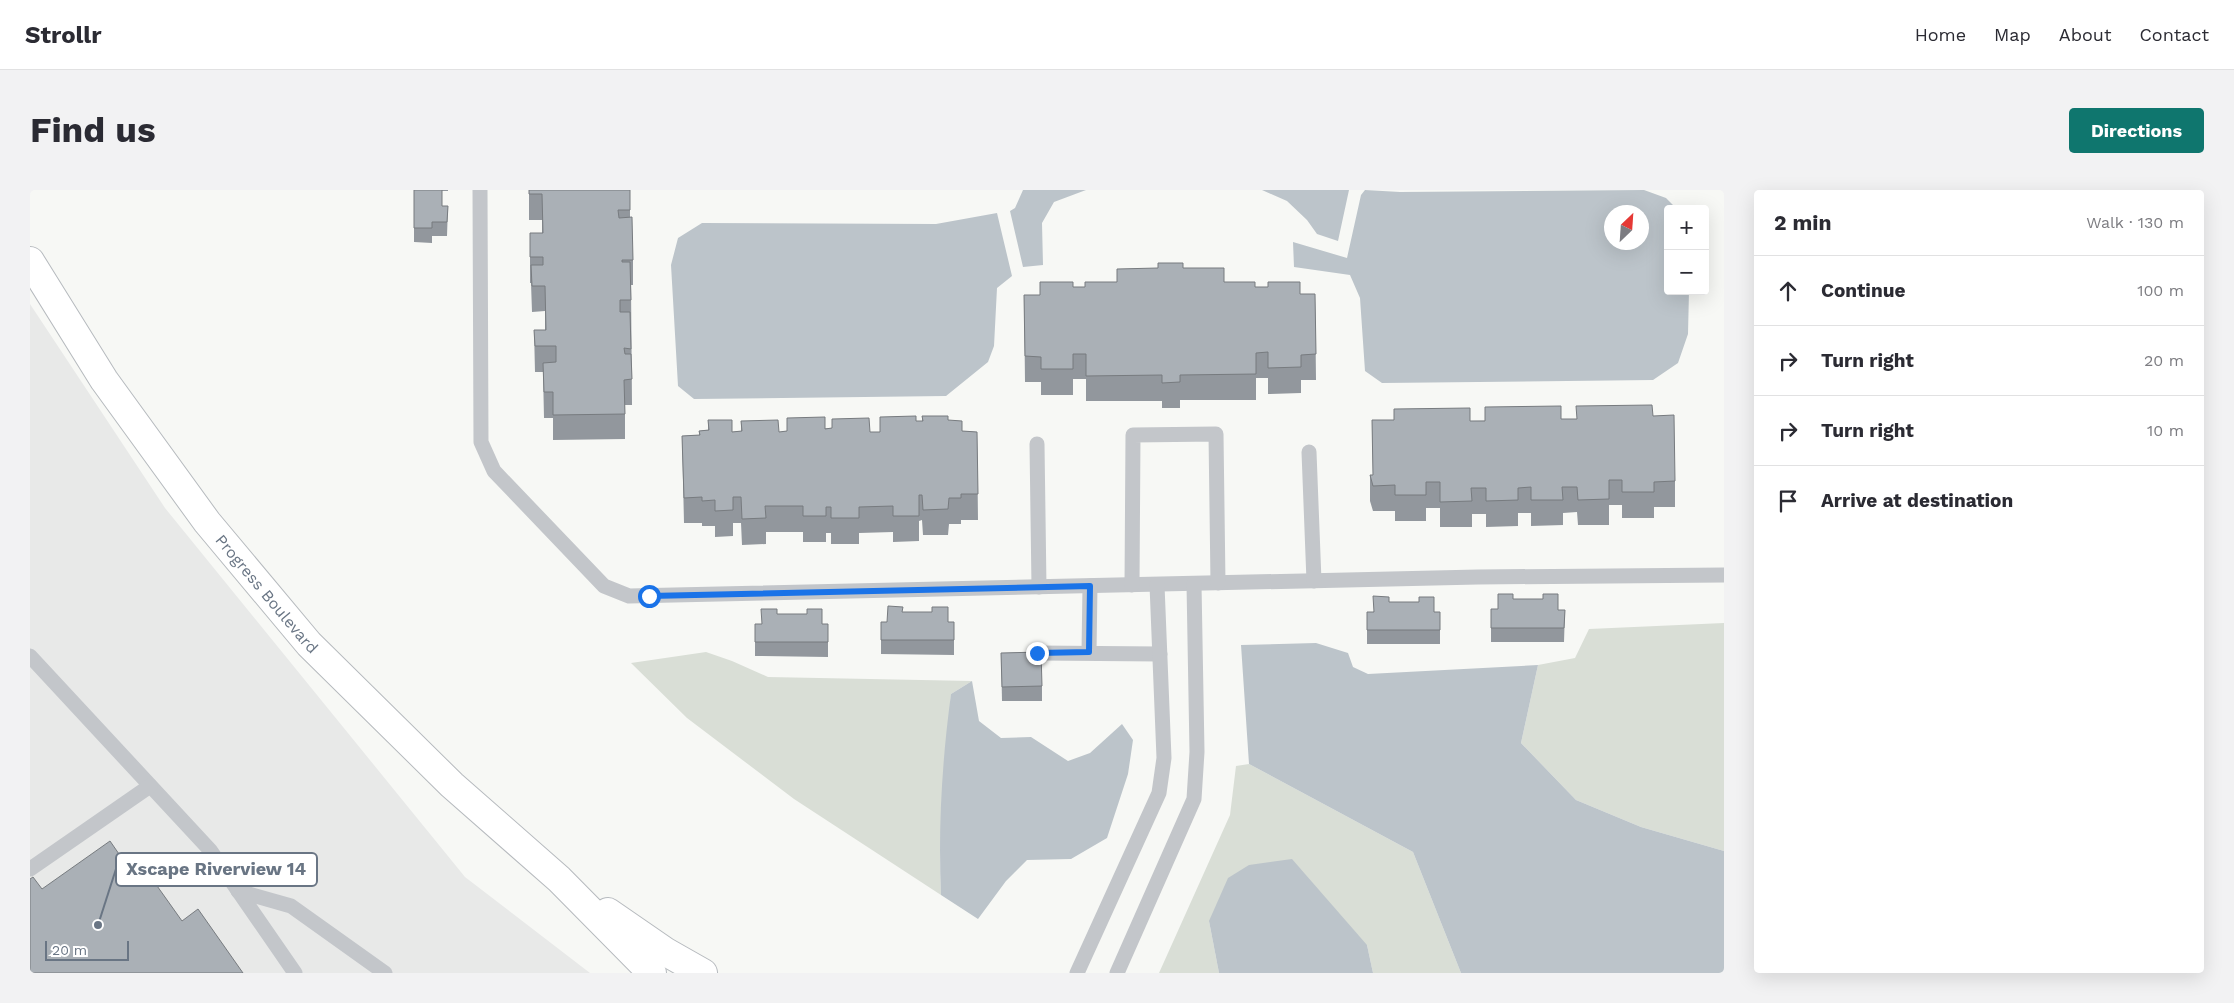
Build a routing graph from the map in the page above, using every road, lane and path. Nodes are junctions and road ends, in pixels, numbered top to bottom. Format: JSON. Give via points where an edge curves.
{"nodes":[{"id":1,"x":480,"y":190,"type":"edge"},
{"id":2,"x":30,"y":261,"type":"edge"},
{"id":3,"x":1037,"y":444,"type":"dead end"},
{"id":4,"x":1309,"y":452,"type":"dead end"},
{"id":5,"x":1724,"y":575,"type":"edge"},
{"id":6,"x":1314,"y":581,"type":"junction"},
{"id":7,"x":1218,"y":583,"type":"junction"},
{"id":8,"x":1194,"y":584,"type":"junction"},
{"id":9,"x":1132,"y":585,"type":"junction"},
{"id":10,"x":1157,"y":585,"type":"junction"},
{"id":11,"x":1090,"y":586,"type":"junction"},
{"id":12,"x":1039,"y":587,"type":"junction"},
{"id":13,"x":1089,"y":652,"type":"junction"},
{"id":14,"x":1037,"y":653,"type":"edge"},
{"id":15,"x":1160,"y":654,"type":"junction"},
{"id":16,"x":30,"y":656,"type":"edge"},
{"id":17,"x":150,"y":786,"type":"junction"},
{"id":18,"x":30,"y":869,"type":"edge"},
{"id":19,"x":559,"y":879,"type":"junction"},
{"id":20,"x":238,"y":892,"type":"junction"},
{"id":21,"x":295,"y":973,"type":"edge"},
{"id":22,"x":385,"y":973,"type":"edge"},
{"id":23,"x":652,"y":973,"type":"edge"},
{"id":24,"x":703,"y":973,"type":"edge"},
{"id":25,"x":1077,"y":973,"type":"edge"},
{"id":26,"x":1117,"y":973,"type":"edge"}],
"edges":[{"from":1,"to":12,"type":"lane","via":[[481,442],[494,471],[604,586],[629,596]]},
{"from":2,"to":19,"type":"main road","name":"Progress Boulevard","via":[[104,380],[201,514],[309,644],[452,785]]},
{"from":3,"to":12,"type":"lane"},
{"from":4,"to":6,"type":"lane"},
{"from":5,"to":6,"type":"lane"},
{"from":6,"to":7,"type":"lane"},
{"from":7,"to":8,"type":"lane"},
{"from":7,"to":9,"type":"lane","via":[[1216,434],[1133,435]]},
{"from":8,"to":10,"type":"lane"},
{"from":8,"to":26,"type":"lane","via":[[1197,752],[1194,799]]},
{"from":9,"to":10,"type":"lane"},
{"from":9,"to":11,"type":"lane"},
{"from":10,"to":15,"type":"lane"},
{"from":11,"to":12,"type":"lane"},
{"from":11,"to":13,"type":"lane"},
{"from":13,"to":14,"type":"lane"},
{"from":13,"to":15,"type":"lane"},
{"from":15,"to":25,"type":"lane","via":[[1164,758],[1159,792]]},
{"from":16,"to":17,"type":"lane"},
{"from":17,"to":18,"type":"lane"},
{"from":17,"to":20,"type":"lane","via":[[210,850]]},
{"from":19,"to":23,"type":"main road","name":"Progress Boulevard"},
{"from":19,"to":24,"type":"main road","name":"Progress Boulevard","via":[[666,952]]},
{"from":20,"to":21,"type":"lane"},
{"from":20,"to":22,"type":"lane","via":[[291,906]]}]}
